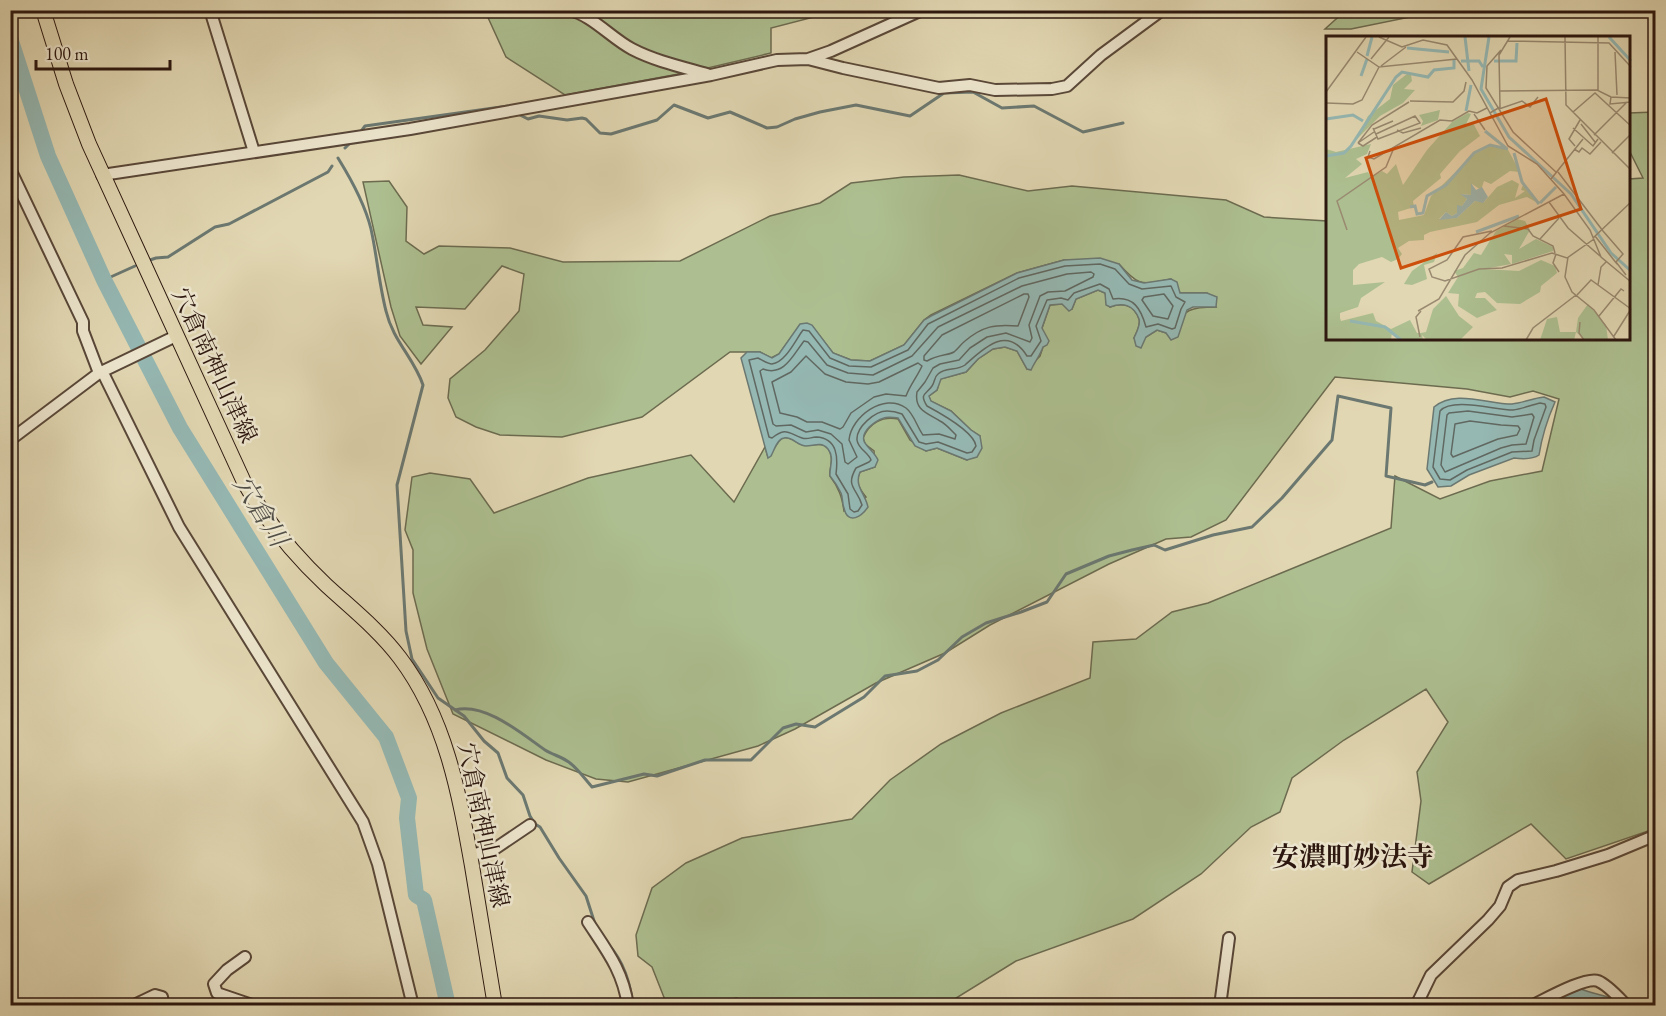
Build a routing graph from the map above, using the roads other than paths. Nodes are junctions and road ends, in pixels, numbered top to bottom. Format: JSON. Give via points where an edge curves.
{"nodes":[{"id":1,"x":43,"y":10,"type":"edge"},
{"id":2,"x":210,"y":10,"type":"edge"},
{"id":3,"x":569,"y":10,"type":"edge"},
{"id":4,"x":922,"y":10,"type":"edge"},
{"id":5,"x":1162,"y":10,"type":"edge"},
{"id":6,"x":808,"y":59,"type":"junction"},
{"id":7,"x":711,"y":75,"type":"junction"},
{"id":8,"x":254,"y":152,"type":"junction"},
{"id":9,"x":10,"y":169,"type":"edge"},
{"id":10,"x":102,"y":175,"type":"junction"},
{"id":11,"x":173,"y":337,"type":"junction"},
{"id":12,"x":102,"y":371,"type":"junction"},
{"id":13,"x":10,"y":440,"type":"edge"},
{"id":14,"x":530,"y":825,"type":"dead end"},
{"id":15,"x":1656,"y":835,"type":"edge"},
{"id":16,"x":470,"y":855,"type":"junction"},
{"id":17,"x":588,"y":922,"type":"dead end"},
{"id":18,"x":1229,"y":939,"type":"dead end"},
{"id":19,"x":245,"y":957,"type":"dead end"},
{"id":20,"x":132,"y":1005,"type":"edge"},
{"id":21,"x":164,"y":1005,"type":"edge"},
{"id":22,"x":255,"y":1005,"type":"edge"},
{"id":23,"x":413,"y":1005,"type":"edge"},
{"id":24,"x":495,"y":1005,"type":"edge"},
{"id":25,"x":628,"y":1005,"type":"edge"},
{"id":26,"x":1220,"y":1005,"type":"edge"},
{"id":27,"x":1416,"y":1005,"type":"edge"},
{"id":28,"x":1531,"y":1005,"type":"edge"},
{"id":29,"x":1627,"y":1005,"type":"edge"}],
"edges":[{"from":1,"to":10,"type":"main road","name":"穴倉南神山津線","via":[[66,84]]},
{"from":2,"to":8,"type":"street"},
{"from":3,"to":7,"type":"street","via":[[635,51]]},
{"from":4,"to":6,"type":"street"},
{"from":5,"to":6,"type":"street","via":[[1066,86],[1052,89],[995,90],[970,85],[939,88]]},
{"from":6,"to":7,"type":"street","via":[[777,60]]},
{"from":7,"to":8,"type":"street","via":[[410,129]]},
{"from":8,"to":10,"type":"street"},
{"from":9,"to":12,"type":"street"},
{"from":10,"to":11,"type":"main road","name":"穴倉南神山津線"},
{"from":11,"to":12,"type":"street"},
{"from":11,"to":16,"type":"main road","name":"穴倉南神山津線","via":[[244,482],[271,525],[291,550],[388,644],[417,683],[449,755]]},
{"from":12,"to":13,"type":"street"},
{"from":12,"to":23,"type":"street","via":[[180,527],[363,822],[375,852]]},
{"from":14,"to":16,"type":"street","via":[[493,850]]},
{"from":15,"to":27,"type":"street","via":[[1608,855],[1518,880],[1508,887],[1500,906],[1431,975]]},
{"from":16,"to":24,"type":"main road","name":"穴倉南神山津線"},
{"from":17,"to":25,"type":"street","via":[[619,970]]},
{"from":18,"to":26,"type":"street"},
{"from":19,"to":22,"type":"street","via":[[226,970],[214,984],[214,991]]},
{"from":20,"to":21,"type":"street","via":[[155,995],[162,997]]},
{"from":28,"to":29,"type":"street","via":[[1595,980]]}]}
